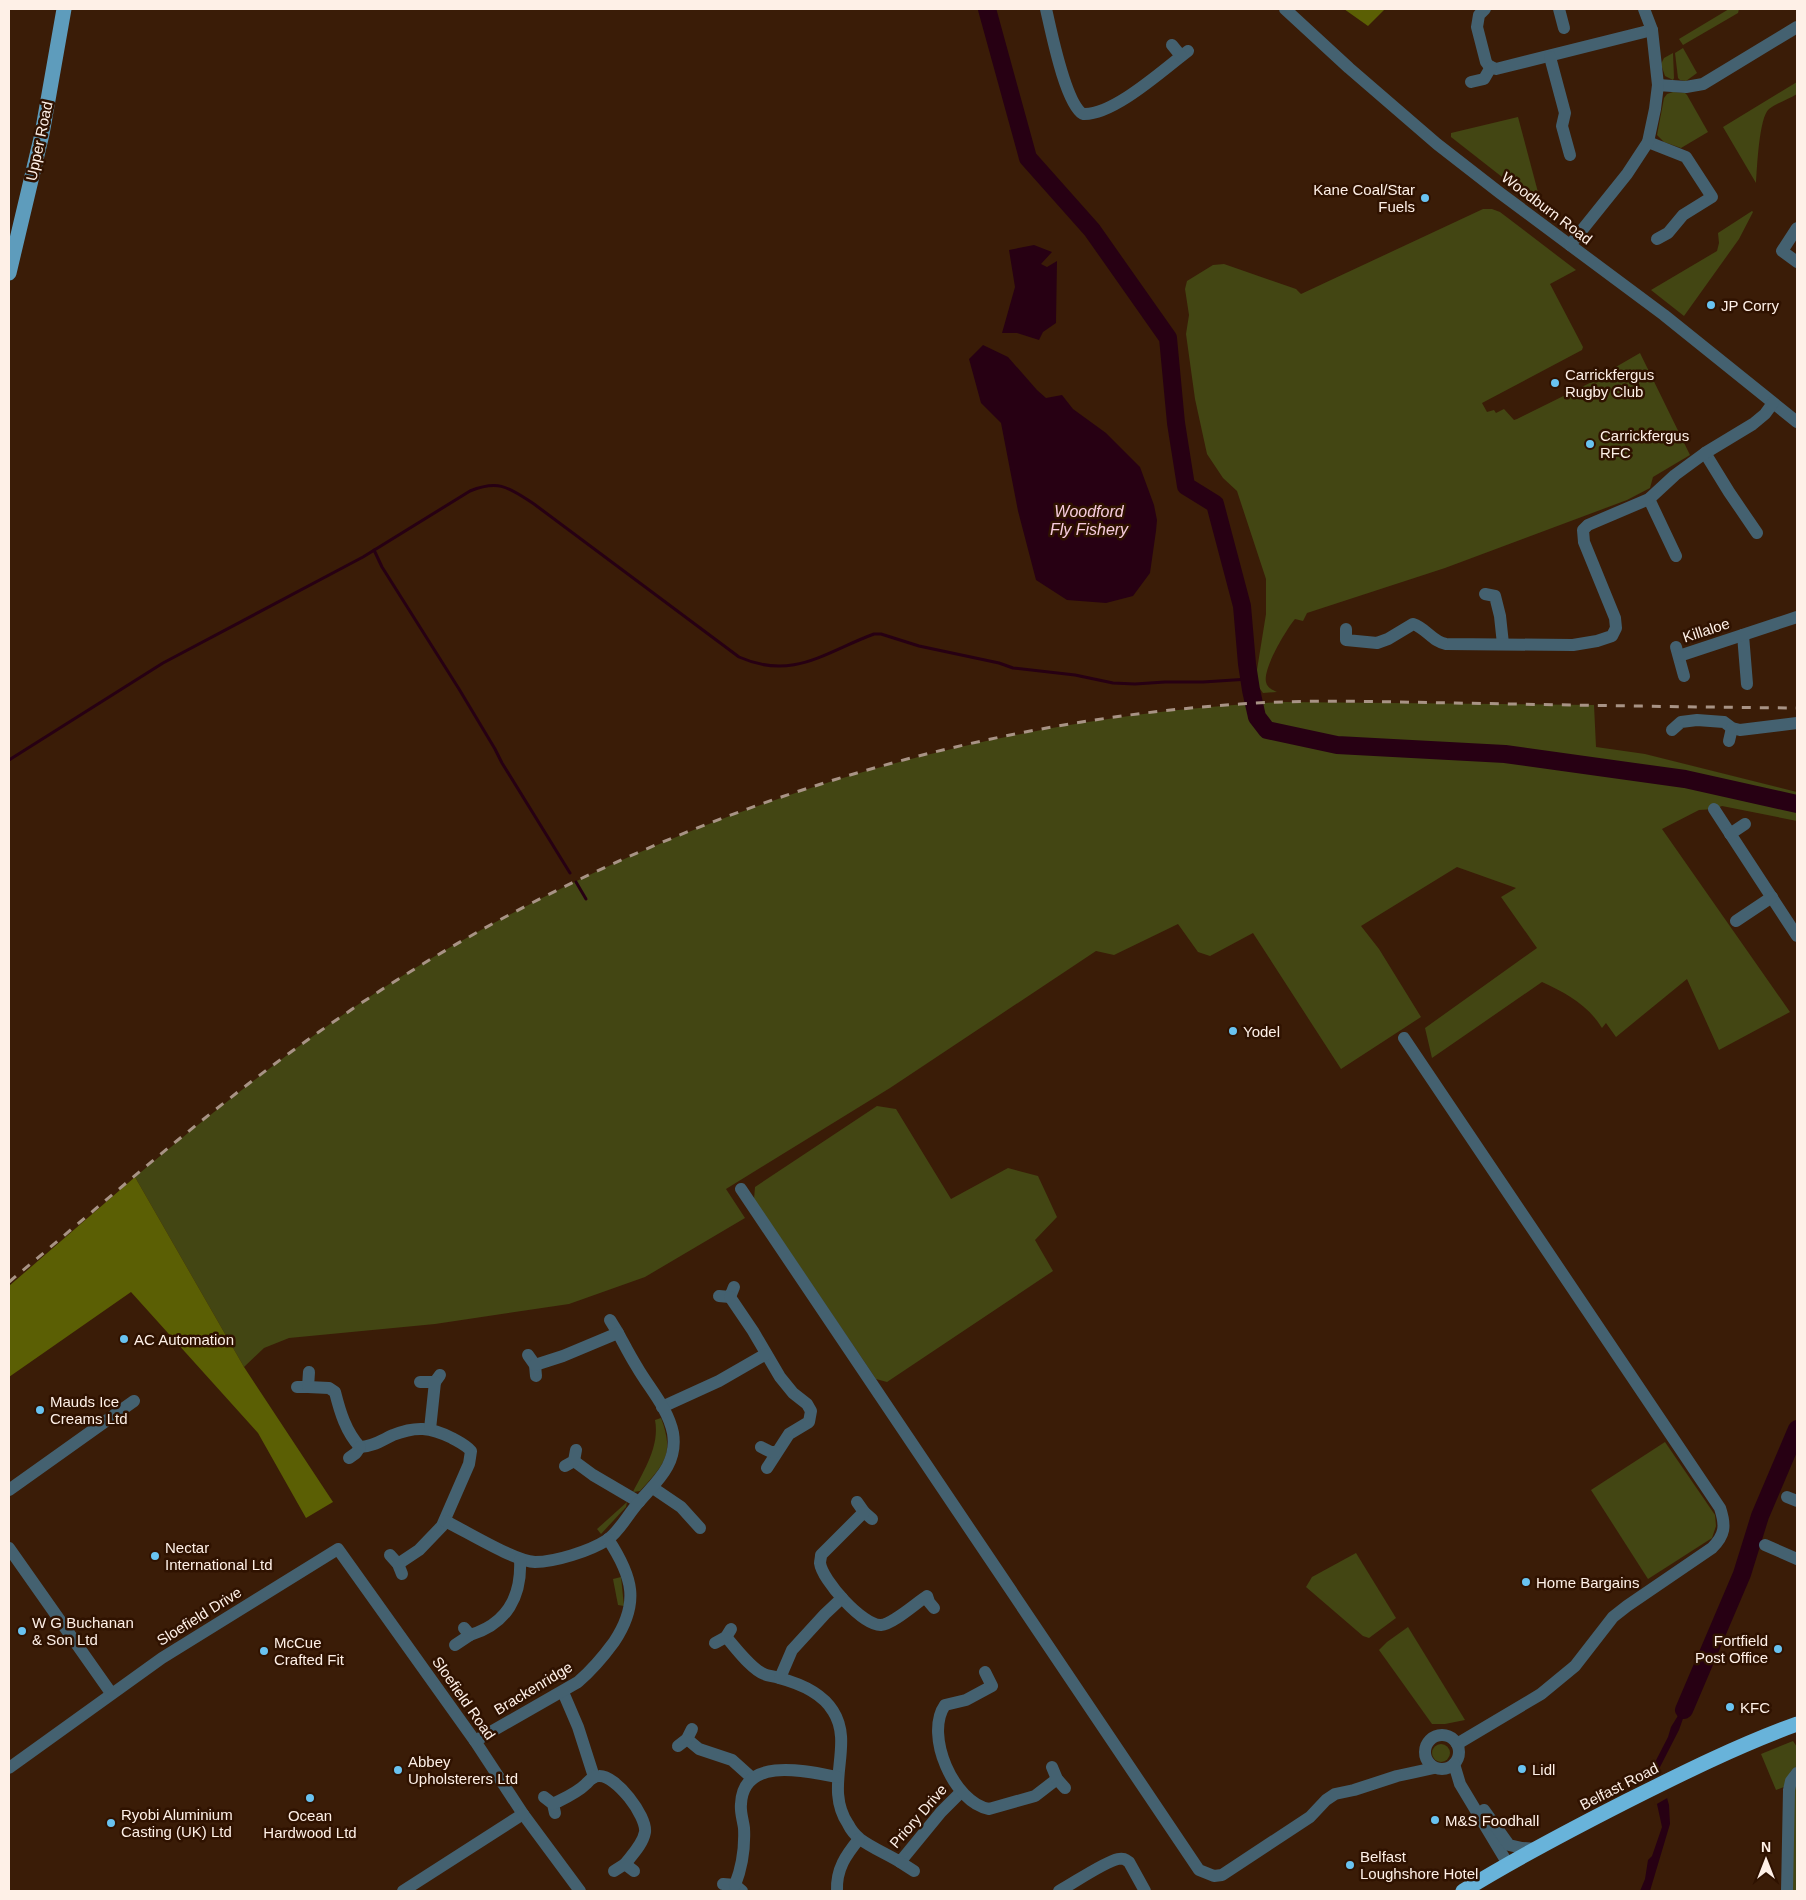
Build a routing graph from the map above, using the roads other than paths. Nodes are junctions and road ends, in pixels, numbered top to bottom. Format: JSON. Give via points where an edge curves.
{"nodes":[{"id":1,"x":64,"y":9,"type":"edge"},
{"id":2,"x":1049,"y":9,"type":"edge"},
{"id":3,"x":1285,"y":9,"type":"edge"},
{"id":4,"x":1485,"y":9,"type":"edge"},
{"id":5,"x":1559,"y":9,"type":"edge"},
{"id":6,"x":1644,"y":9,"type":"edge"},
{"id":7,"x":1797,"y":26,"type":"edge"},
{"id":8,"x":1564,"y":28,"type":"dead end"},
{"id":9,"x":1652,"y":30,"type":"junction"},
{"id":10,"x":1172,"y":44,"type":"dead end"},
{"id":11,"x":1550,"y":57,"type":"junction"},
{"id":12,"x":1491,"y":67,"type":"junction"},
{"id":13,"x":1471,"y":82,"type":"dead end"},
{"id":14,"x":1658,"y":85,"type":"junction"},
{"id":15,"x":1648,"y":142,"type":"junction"},
{"id":16,"x":1570,"y":155,"type":"dead end"},
{"id":17,"x":1797,"y":228,"type":"edge"},
{"id":18,"x":1657,"y":239,"type":"dead end"},
{"id":19,"x":1570,"y":246,"type":"junction"},
{"id":20,"x":1797,"y":262,"type":"edge"},
{"id":21,"x":9,"y":273,"type":"edge"},
{"id":22,"x":1773,"y":403,"type":"junction"},
{"id":23,"x":1797,"y":422,"type":"edge"},
{"id":24,"x":1705,"y":453,"type":"junction"},
{"id":25,"x":1649,"y":499,"type":"junction"},
{"id":26,"x":1757,"y":533,"type":"dead end"},
{"id":27,"x":1676,"y":556,"type":"dead end"},
{"id":28,"x":1494,"y":595,"type":"dead end"},
{"id":29,"x":1797,"y":617,"type":"edge"},
{"id":30,"x":1743,"y":635,"type":"junction"},
{"id":31,"x":1345,"y":639,"type":"dead end"},
{"id":32,"x":1503,"y":644,"type":"junction"},
{"id":33,"x":1684,"y":676,"type":"dead end"},
{"id":34,"x":1747,"y":684,"type":"dead end"},
{"id":35,"x":1797,"y":723,"type":"edge"},
{"id":36,"x":1732,"y":728,"type":"junction"},
{"id":37,"x":1672,"y":730,"type":"dead end"},
{"id":38,"x":1729,"y":741,"type":"dead end"},
{"id":39,"x":1714,"y":810,"type":"dead end"},
{"id":40,"x":1745,"y":824,"type":"dead end"},
{"id":41,"x":1730,"y":834,"type":"junction"},
{"id":42,"x":1772,"y":897,"type":"junction"},
{"id":43,"x":1736,"y":921,"type":"dead end"},
{"id":44,"x":1797,"y":936,"type":"edge"},
{"id":45,"x":1404,"y":1038,"type":"dead end"},
{"id":46,"x":741,"y":1189,"type":"dead end"},
{"id":47,"x":728,"y":1293,"type":"dead end"},
{"id":48,"x":610,"y":1320,"type":"dead end"},
{"id":49,"x":618,"y":1333,"type":"junction"},
{"id":50,"x":766,"y":1354,"type":"junction"},
{"id":51,"x":533,"y":1365,"type":"dead end"},
{"id":52,"x":309,"y":1372,"type":"dead end"},
{"id":53,"x":420,"y":1382,"type":"dead end"},
{"id":54,"x":134,"y":1401,"type":"dead end"},
{"id":55,"x":662,"y":1407,"type":"junction"},
{"id":56,"x":430,"y":1429,"type":"junction"},
{"id":57,"x":360,"y":1447,"type":"junction"},
{"id":58,"x":761,"y":1447,"type":"dead end"},
{"id":59,"x":776,"y":1452,"type":"junction"},
{"id":60,"x":349,"y":1458,"type":"dead end"},
{"id":61,"x":572,"y":1459,"type":"dead end"},
{"id":62,"x":767,"y":1468,"type":"dead end"},
{"id":63,"x":652,"y":1488,"type":"junction"},
{"id":64,"x":9,"y":1490,"type":"edge"},
{"id":65,"x":639,"y":1502,"type":"junction"},
{"id":66,"x":864,"y":1511,"type":"dead end"},
{"id":67,"x":445,"y":1521,"type":"junction"},
{"id":68,"x":700,"y":1528,"type":"dead end"},
{"id":69,"x":608,"y":1539,"type":"junction"},
{"id":70,"x":1765,"y":1544,"type":"dead end"},
{"id":71,"x":9,"y":1548,"type":"edge"},
{"id":72,"x":338,"y":1549,"type":"joint"},
{"id":73,"x":520,"y":1559,"type":"junction"},
{"id":74,"x":1797,"y":1559,"type":"edge"},
{"id":75,"x":397,"y":1564,"type":"dead end"},
{"id":76,"x":842,"y":1598,"type":"junction"},
{"id":77,"x":934,"y":1608,"type":"dead end"},
{"id":78,"x":724,"y":1636,"type":"dead end"},
{"id":79,"x":455,"y":1645,"type":"dead end"},
{"id":80,"x":985,"y":1672,"type":"dead end"},
{"id":81,"x":780,"y":1678,"type":"junction"},
{"id":82,"x":563,"y":1692,"type":"junction"},
{"id":83,"x":111,"y":1693,"type":"junction"},
{"id":84,"x":1796,"y":1727,"type":"edge"},
{"id":85,"x":686,"y":1738,"type":"dead end"},
{"id":86,"x":475,"y":1741,"type":"junction"},
{"id":87,"x":1457,"y":1744,"type":"junction"},
{"id":88,"x":1425,"y":1749,"type":"junction"},
{"id":89,"x":1444,"y":1767,"type":"junction"},
{"id":90,"x":9,"y":1768,"type":"edge"},
{"id":91,"x":1797,"y":1773,"type":"edge"},
{"id":92,"x":1397,"y":1776,"type":"junction"},
{"id":93,"x":594,"y":1777,"type":"junction"},
{"id":94,"x":837,"y":1777,"type":"junction"},
{"id":95,"x":752,"y":1778,"type":"junction"},
{"id":96,"x":1058,"y":1778,"type":"dead end"},
{"id":97,"x":1462,"y":1790,"type":"junction"},
{"id":98,"x":961,"y":1792,"type":"junction"},
{"id":99,"x":551,"y":1805,"type":"dead end"},
{"id":100,"x":523,"y":1814,"type":"junction"},
{"id":101,"x":860,"y":1839,"type":"junction"},
{"id":102,"x":1537,"y":1850,"type":"junction"},
{"id":103,"x":900,"y":1862,"type":"junction"},
{"id":104,"x":1508,"y":1864,"type":"junction"},
{"id":105,"x":614,"y":1872,"type":"dead end"},
{"id":106,"x":914,"y":1872,"type":"dead end"},
{"id":107,"x":733,"y":1887,"type":"edge"},
{"id":108,"x":404,"y":1891,"type":"edge"},
{"id":109,"x":580,"y":1891,"type":"edge"},
{"id":110,"x":837,"y":1891,"type":"edge"},
{"id":111,"x":1059,"y":1891,"type":"edge"},
{"id":112,"x":1145,"y":1891,"type":"edge"},
{"id":113,"x":1463,"y":1891,"type":"edge"},
{"id":114,"x":1787,"y":1891,"type":"edge"}],
"edges":[{"from":1,"to":21,"type":"main road","name":"Upper Road","via":[[42,134]]},
{"from":2,"to":10,"type":"street","via":[[1062,72],[1082,114],[1112,106],[1184,54]]},
{"from":3,"to":19,"type":"street","name":"Woodburn Road","via":[[1437,144]]},
{"from":4,"to":12,"type":"street","via":[[1479,15],[1477,25],[1485,60]]},
{"from":5,"to":8,"type":"street"},
{"from":6,"to":9,"type":"street"},
{"from":7,"to":14,"type":"street","via":[[1703,84],[1686,87]]},
{"from":9,"to":11,"type":"street"},
{"from":9,"to":14,"type":"street"},
{"from":11,"to":12,"type":"street","via":[[1502,69]]},
{"from":11,"to":16,"type":"street","via":[[1564,113],[1562,126]]},
{"from":12,"to":13,"type":"street","via":[[1484,79]]},
{"from":14,"to":15,"type":"street"},
{"from":15,"to":18,"type":"street","via":[[1686,157],[1712,197],[1683,215],[1668,233]]},
{"from":15,"to":19,"type":"street"},
{"from":17,"to":20,"type":"street","via":[[1780,254]]},
{"from":19,"to":22,"type":"street","name":"Woodburn Road","via":[[1664,315]]},
{"from":22,"to":23,"type":"street","name":"Woodburn Road"},
{"from":22,"to":24,"type":"street","via":[[1754,424]]},
{"from":24,"to":25,"type":"street"},
{"from":24,"to":26,"type":"street"},
{"from":25,"to":27,"type":"street"},
{"from":25,"to":32,"type":"street","via":[[1582,530],[1615,618],[1614,634],[1573,645]]},
{"from":28,"to":32,"type":"street"},
{"from":29,"to":30,"type":"street","name":"Killaloe"},
{"from":30,"to":33,"type":"street","name":"Killaloe","via":[[1678,652]]},
{"from":30,"to":34,"type":"street","name":"Killaloe"},
{"from":31,"to":32,"type":"street","via":[[1377,643],[1413,624],[1442,643]]},
{"from":35,"to":36,"type":"street"},
{"from":36,"to":37,"type":"street","via":[[1722,721],[1697,720],[1681,722]]},
{"from":36,"to":38,"type":"street"},
{"from":39,"to":41,"type":"street"},
{"from":40,"to":41,"type":"street"},
{"from":41,"to":42,"type":"street"},
{"from":42,"to":43,"type":"street"},
{"from":42,"to":44,"type":"street"},
{"from":45,"to":87,"type":"street","via":[[1720,1508],[1725,1530],[1716,1544],[1613,1617],[1575,1666],[1541,1694]]},
{"from":46,"to":92,"type":"street","via":[[1199,1870],[1214,1876],[1222,1875],[1310,1817],[1335,1794]]},
{"from":47,"to":50,"type":"street"},
{"from":48,"to":49,"type":"street"},
{"from":49,"to":51,"type":"street"},
{"from":49,"to":55,"type":"street"},
{"from":50,"to":55,"type":"street","via":[[719,1381]]},
{"from":50,"to":59,"type":"street","via":[[780,1377],[812,1411],[809,1422],[790,1434]]},
{"from":52,"to":57,"type":"street","via":[[303,1387],[329,1388],[335,1392],[344,1422]]},
{"from":53,"to":56,"type":"street","via":[[437,1379]]},
{"from":54,"to":64,"type":"street"},
{"from":55,"to":63,"type":"street","via":[[673,1433],[673,1450],[668,1467]]},
{"from":56,"to":57,"type":"street","via":[[405,1431]]},
{"from":56,"to":67,"type":"street","via":[[471,1450],[469,1464]]},
{"from":57,"to":60,"type":"street"},
{"from":58,"to":59,"type":"street"},
{"from":59,"to":62,"type":"street"},
{"from":61,"to":65,"type":"street"},
{"from":63,"to":65,"type":"street"},
{"from":63,"to":68,"type":"street","via":[[681,1507]]},
{"from":65,"to":69,"type":"street"},
{"from":66,"to":76,"type":"street","via":[[821,1555],[820,1564]]},
{"from":67,"to":73,"type":"street"},
{"from":67,"to":75,"type":"street","via":[[428,1541]]},
{"from":69,"to":73,"type":"street","via":[[566,1557],[535,1562]]},
{"from":69,"to":82,"type":"street","name":"Brackenridge","via":[[627,1575],[630,1611],[625,1626],[601,1660]]},
{"from":70,"to":74,"type":"street"},
{"from":71,"to":83,"type":"street"},
{"from":72,"to":83,"type":"street","name":"Sloefield Drive"},
{"from":72,"to":86,"type":"street","name":"Sloefield Road"},
{"from":73,"to":79,"type":"street","via":[[519,1585],[509,1608],[480,1632],[467,1632]]},
{"from":76,"to":77,"type":"street","via":[[865,1620],[882,1625],[927,1596]]},
{"from":76,"to":81,"type":"street","via":[[792,1650]]},
{"from":78,"to":81,"type":"street","name":"Priory Drive","via":[[754,1668]]},
{"from":80,"to":98,"type":"street","via":[[997,1687],[944,1705],[941,1710],[938,1740],[942,1757]]},
{"from":81,"to":94,"type":"street","name":"Priory Drive","via":[[808,1690],[833,1710],[841,1742]]},
{"from":82,"to":86,"type":"street","name":"Brackenridge"},
{"from":82,"to":93,"type":"street"},
{"from":83,"to":90,"type":"street","name":"Sloefield Drive"},
{"from":84,"to":102,"type":"highway","name":"Belfast Road","via":[[1735,1749],[1678,1776]]},
{"from":85,"to":95,"type":"street","via":[[705,1752],[732,1760]]},
{"from":86,"to":100,"type":"street","name":"Sloefield Road"},
{"from":87,"to":88,"type":"street","via":[[1448,1736],[1436,1736]]},
{"from":87,"to":89,"type":"street","via":[[1459,1754]]},
{"from":88,"to":89,"type":"street","via":[[1426,1760]]},
{"from":88,"to":92,"type":"street","via":[[1420,1761]]},
{"from":89,"to":92,"type":"street"},
{"from":89,"to":97,"type":"street"},
{"from":91,"to":114,"type":"street","via":[[1789,1790]]},
{"from":93,"to":99,"type":"street","via":[[579,1790]]},
{"from":93,"to":105,"type":"street","via":[[604,1777],[616,1784],[644,1821],[643,1839],[630,1868]]},
{"from":94,"to":95,"type":"street","via":[[780,1770]]},
{"from":94,"to":101,"type":"street","name":"Priory Drive","via":[[839,1806],[844,1819]]},
{"from":95,"to":107,"type":"street","via":[[741,1800],[744,1844],[742,1864]]},
{"from":96,"to":98,"type":"street","via":[[1035,1796],[989,1809],[974,1804]]},
{"from":97,"to":102,"type":"street","via":[[1476,1799],[1510,1845]]},
{"from":97,"to":104,"type":"street"},
{"from":98,"to":103,"type":"street","name":"Priory Drive"},
{"from":100,"to":108,"type":"street"},
{"from":100,"to":109,"type":"street","name":"Sloefield Road"},
{"from":101,"to":103,"type":"street","name":"Priory Drive"},
{"from":101,"to":110,"type":"street","via":[[842,1861]]},
{"from":102,"to":104,"type":"highway","name":"Belfast Road"},
{"from":103,"to":106,"type":"street","name":"Priory Drive"},
{"from":104,"to":113,"type":"highway","name":"Belfast Road"},
{"from":111,"to":112,"type":"street","via":[[1124,1858]]}]}
